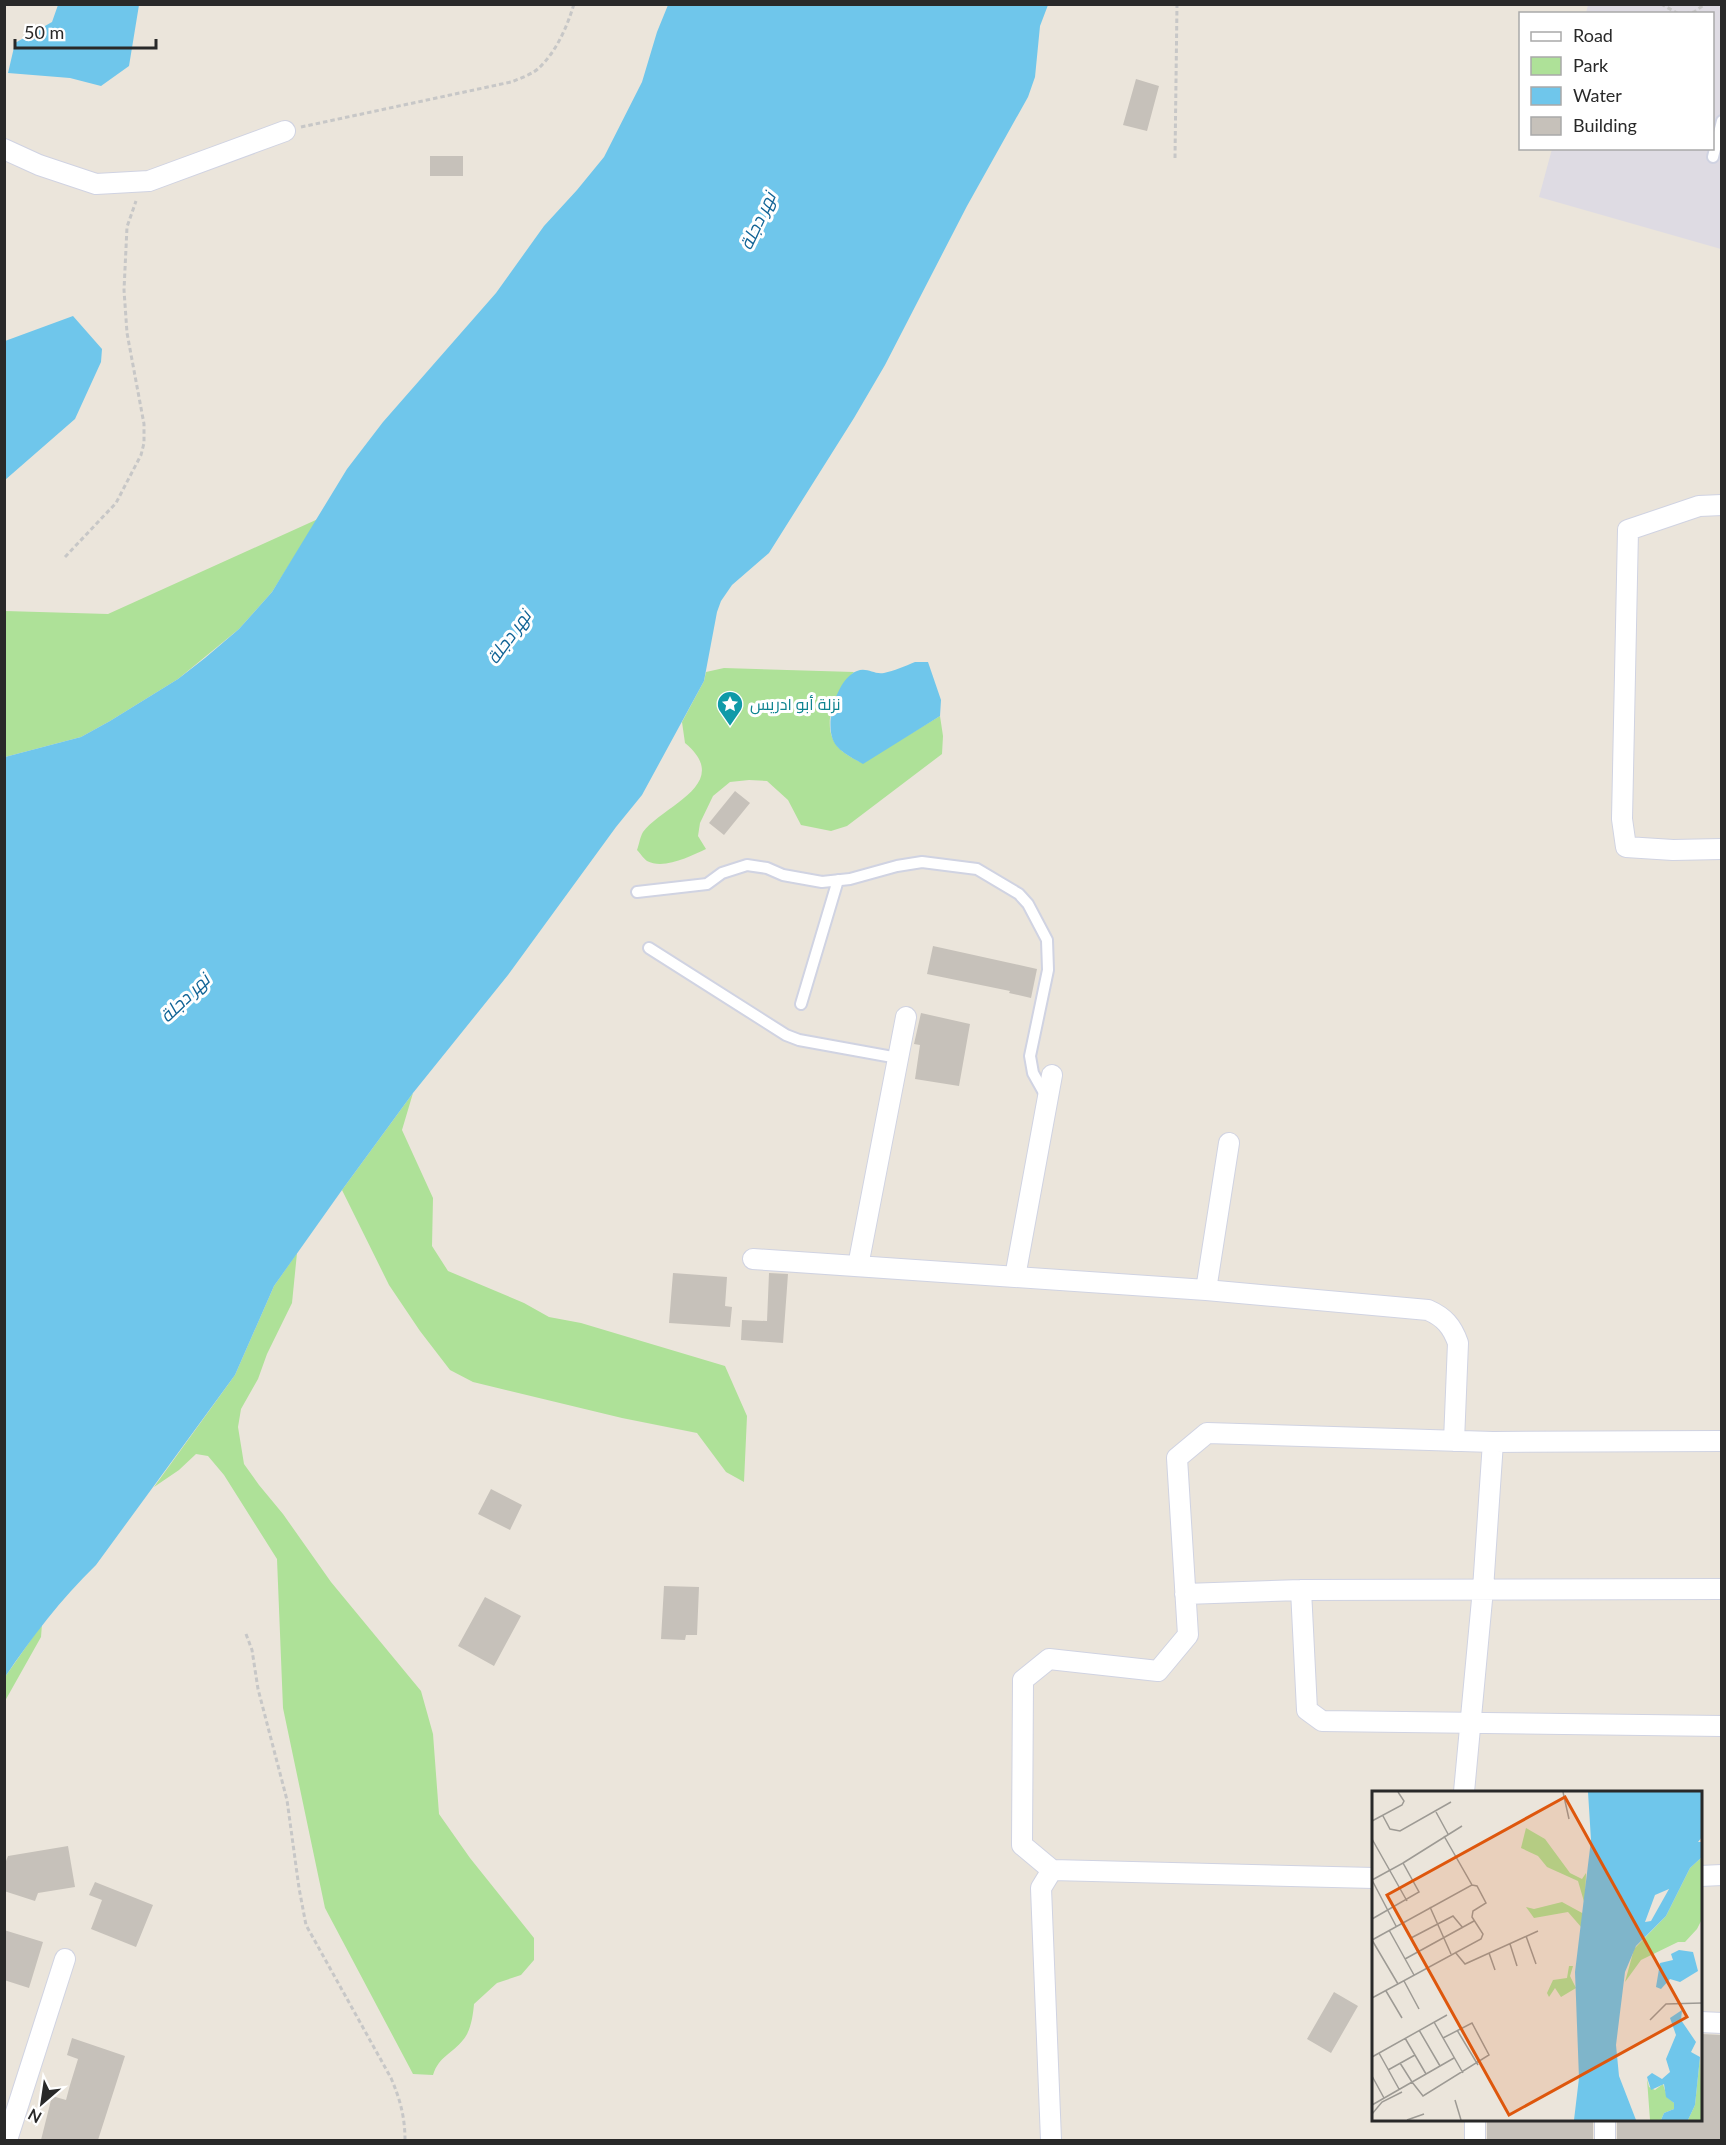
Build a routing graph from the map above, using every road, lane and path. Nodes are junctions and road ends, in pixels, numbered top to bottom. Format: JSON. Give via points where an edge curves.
{"nodes":[{"id":1,"x":574,"y":4,"type":"edge"},
{"id":2,"x":1177,"y":4,"type":"edge"},
{"id":3,"x":1661,"y":4,"type":"edge"},
{"id":4,"x":1675,"y":12,"type":"edge"},
{"id":5,"x":1722,"y":121,"type":"edge"},
{"id":6,"x":285,"y":131,"type":"joint"},
{"id":7,"x":4,"y":148,"type":"edge"},
{"id":8,"x":1713,"y":157,"type":"dead end"},
{"id":9,"x":1175,"y":158,"type":"dead end"},
{"id":10,"x":149,"y":182,"type":"junction"},
{"id":11,"x":1722,"y":505,"type":"edge"},
{"id":12,"x":65,"y":557,"type":"dead end"},
{"id":13,"x":1722,"y":849,"type":"edge"},
{"id":14,"x":838,"y":880,"type":"junction"},
{"id":15,"x":637,"y":892,"type":"dead end"},
{"id":16,"x":649,"y":948,"type":"dead end"},
{"id":17,"x":801,"y":1005,"type":"dead end"},
{"id":18,"x":906,"y":1017,"type":"dead end"},
{"id":19,"x":898,"y":1058,"type":"junction"},
{"id":20,"x":1052,"y":1075,"type":"dead end"},
{"id":21,"x":1048,"y":1099,"type":"junction"},
{"id":22,"x":1229,"y":1143,"type":"dead end"},
{"id":23,"x":753,"y":1259,"type":"dead end"},
{"id":24,"x":858,"y":1266,"type":"junction"},
{"id":25,"x":1015,"y":1277,"type":"junction"},
{"id":26,"x":1206,"y":1290,"type":"junction"},
{"id":27,"x":1722,"y":1441,"type":"edge"},
{"id":28,"x":1454,"y":1442,"type":"junction"},
{"id":29,"x":1493,"y":1442,"type":"junction"},
{"id":30,"x":1483,"y":1589,"type":"junction"},
{"id":31,"x":1722,"y":1589,"type":"edge"},
{"id":32,"x":1301,"y":1590,"type":"junction"},
{"id":33,"x":1185,"y":1594,"type":"junction"},
{"id":34,"x":246,"y":1634,"type":"dead end"},
{"id":35,"x":1470,"y":1724,"type":"junction"},
{"id":36,"x":1722,"y":1726,"type":"edge"},
{"id":37,"x":1464,"y":1791,"type":"edge"},
{"id":38,"x":1052,"y":1870,"type":"junction"},
{"id":39,"x":1722,"y":1875,"type":"edge"},
{"id":40,"x":1702,"y":1876,"type":"edge"},
{"id":41,"x":1372,"y":1878,"type":"edge"},
{"id":42,"x":65,"y":1959,"type":"dead end"},
{"id":43,"x":1702,"y":2022,"type":"edge"},
{"id":44,"x":1722,"y":2023,"type":"edge"},
{"id":45,"x":1475,"y":2121,"type":"edge"},
{"id":46,"x":1605,"y":2121,"type":"edge"},
{"id":47,"x":7,"y":2140,"type":"edge"},
{"id":48,"x":405,"y":2140,"type":"edge"},
{"id":49,"x":1051,"y":2140,"type":"edge"},
{"id":50,"x":1475,"y":2140,"type":"edge"},
{"id":51,"x":1605,"y":2140,"type":"edge"}],
"edges":[{"from":1,"to":6,"type":"path","via":[[557,45],[540,68],[527,75],[511,82]]},
{"from":2,"to":9,"type":"path"},
{"from":3,"to":4,"type":"path"},
{"from":5,"to":8,"type":"lane"},
{"from":6,"to":10,"type":"street"},
{"from":7,"to":10,"type":"street","via":[[39,165],[96,184]]},
{"from":10,"to":12,"type":"path","via":[[134,205],[127,227],[124,290],[144,443],[116,503]]},
{"from":11,"to":13,"type":"street","via":[[1699,506],[1628,530],[1622,819],[1626,847]]},
{"from":14,"to":15,"type":"lane","via":[[822,882],[783,876],[747,865],[722,873],[707,884]]},
{"from":14,"to":17,"type":"lane"},
{"from":14,"to":21,"type":"lane","via":[[922,862],[977,868],[1019,894],[1047,940],[1048,970],[1030,1056]]},
{"from":16,"to":19,"type":"lane","via":[[786,1035]]},
{"from":18,"to":19,"type":"street"},
{"from":19,"to":24,"type":"street"},
{"from":20,"to":21,"type":"street"},
{"from":21,"to":25,"type":"street"},
{"from":22,"to":26,"type":"street"},
{"from":23,"to":24,"type":"street"},
{"from":24,"to":25,"type":"street"},
{"from":25,"to":26,"type":"street"},
{"from":26,"to":28,"type":"street","via":[[1438,1314],[1448,1322],[1458,1343]]},
{"from":27,"to":29,"type":"street"},
{"from":28,"to":29,"type":"street"},
{"from":28,"to":33,"type":"street","via":[[1207,1433],[1177,1458]]},
{"from":29,"to":30,"type":"street"},
{"from":30,"to":31,"type":"street"},
{"from":30,"to":32,"type":"street"},
{"from":30,"to":35,"type":"street"},
{"from":32,"to":33,"type":"street"},
{"from":32,"to":35,"type":"street","via":[[1306,1710],[1322,1721]]},
{"from":33,"to":38,"type":"street","via":[[1188,1635],[1158,1671],[1049,1659],[1023,1680],[1022,1845]]},
{"from":34,"to":48,"type":"path","via":[[287,1800],[306,1925],[391,2078],[401,2102]]},
{"from":35,"to":36,"type":"street"},
{"from":35,"to":37,"type":"street"},
{"from":38,"to":41,"type":"street"},
{"from":38,"to":49,"type":"street","via":[[1041,1888]]},
{"from":39,"to":40,"type":"street"},
{"from":42,"to":47,"type":"street"},
{"from":43,"to":44,"type":"street"},
{"from":45,"to":50,"type":"street"},
{"from":46,"to":51,"type":"street"}]}
